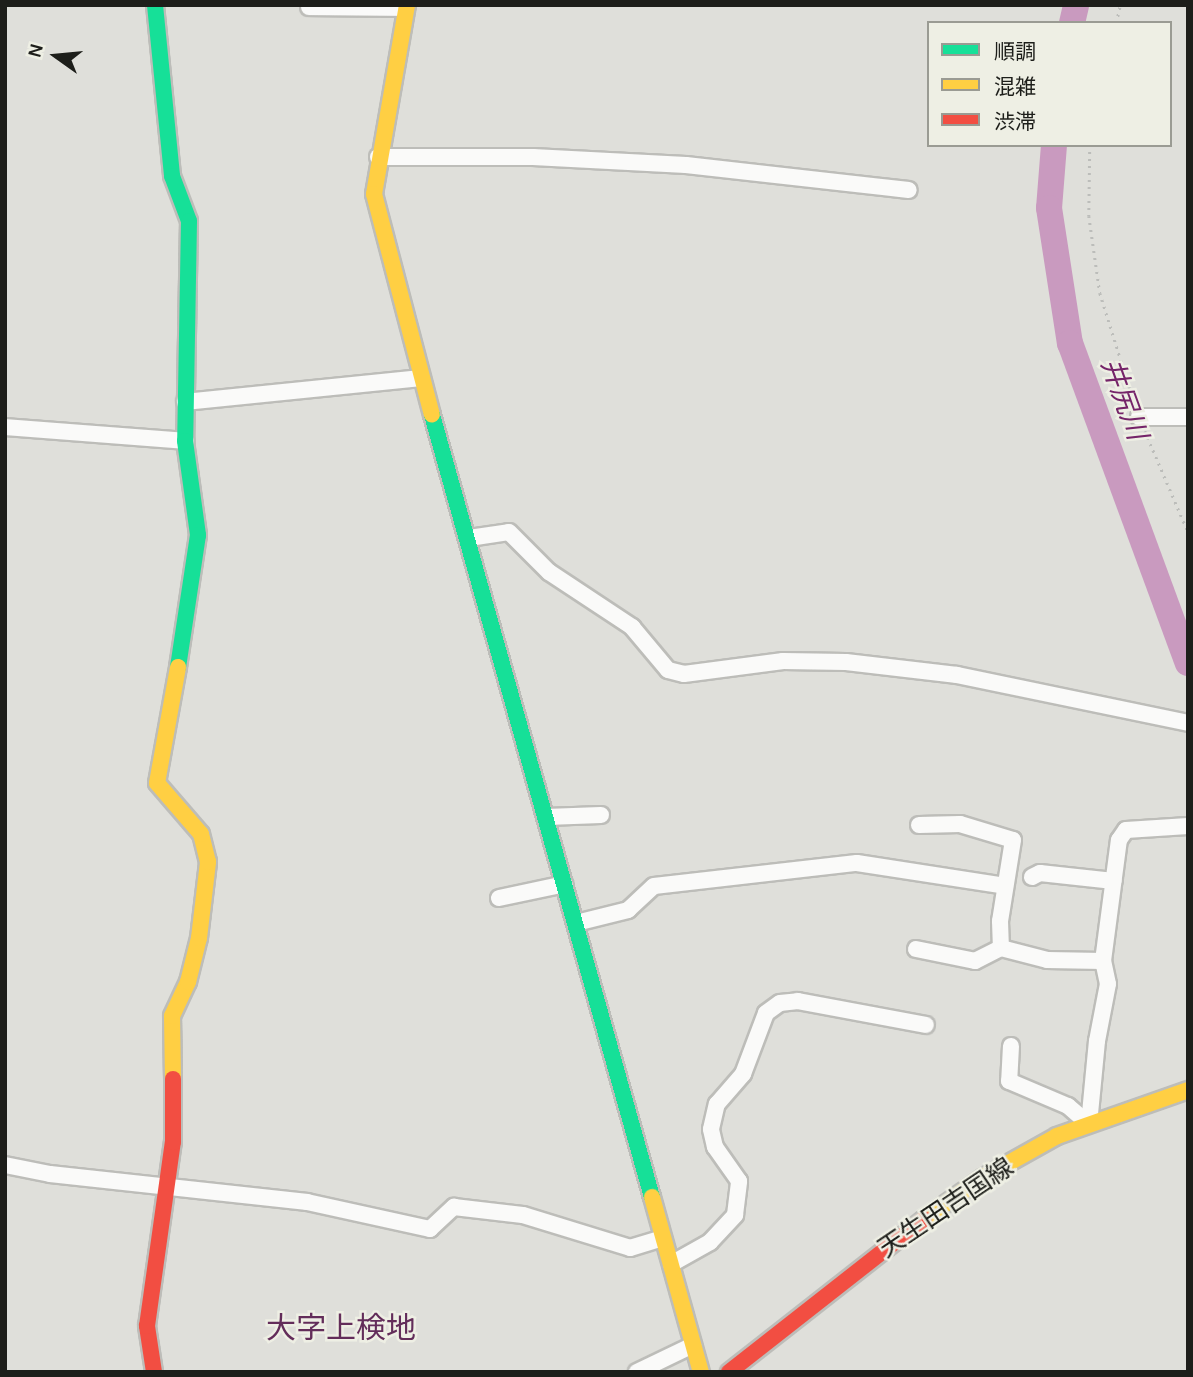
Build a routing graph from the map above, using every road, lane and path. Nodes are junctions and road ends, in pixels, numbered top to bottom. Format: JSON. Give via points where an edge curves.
{"nodes":[{"id":1,"x":155,"y":5,"type":"edge"},
{"id":2,"x":329,"y":6,"type":"edge"},
{"id":3,"x":406,"y":6,"type":"edge"},
{"id":4,"x":309,"y":7,"type":"edge"},
{"id":5,"x":1090,"y":147,"type":"edge"},
{"id":6,"x":378,"y":157,"type":"junction"},
{"id":7,"x":909,"y":190,"type":"dead end"},
{"id":8,"x":421,"y":378,"type":"junction"},
{"id":9,"x":185,"y":402,"type":"junction"},
{"id":10,"x":1139,"y":417,"type":"junction"},
{"id":11,"x":1188,"y":417,"type":"edge"},
{"id":12,"x":5,"y":427,"type":"edge"},
{"id":13,"x":184,"y":441,"type":"junction"},
{"id":14,"x":1188,"y":532,"type":"edge"},
{"id":15,"x":469,"y":538,"type":"junction"},
{"id":16,"x":1188,"y":723,"type":"edge"},
{"id":17,"x":601,"y":815,"type":"dead end"},
{"id":18,"x":546,"y":817,"type":"junction"},
{"id":19,"x":919,"y":825,"type":"dead end"},
{"id":20,"x":1188,"y":826,"type":"edge"},
{"id":21,"x":1032,"y":877,"type":"dead end"},
{"id":22,"x":1114,"y":881,"type":"junction"},
{"id":23,"x":565,"y":884,"type":"junction"},
{"id":24,"x":1005,"y":886,"type":"junction"},
{"id":25,"x":499,"y":898,"type":"dead end"},
{"id":26,"x":576,"y":923,"type":"junction"},
{"id":27,"x":1000,"y":948,"type":"junction"},
{"id":28,"x":916,"y":949,"type":"dead end"},
{"id":29,"x":1103,"y":961,"type":"junction"},
{"id":30,"x":926,"y":1025,"type":"dead end"},
{"id":31,"x":1011,"y":1046,"type":"dead end"},
{"id":32,"x":1188,"y":1090,"type":"edge"},
{"id":33,"x":1089,"y":1124,"type":"junction"},
{"id":34,"x":5,"y":1165,"type":"edge"},
{"id":35,"x":168,"y":1187,"type":"junction"},
{"id":36,"x":663,"y":1238,"type":"junction"},
{"id":37,"x":671,"y":1264,"type":"junction"},
{"id":38,"x":693,"y":1345,"type":"junction"},
{"id":39,"x":154,"y":1372,"type":"edge"},
{"id":40,"x":637,"y":1372,"type":"edge"},
{"id":41,"x":701,"y":1372,"type":"edge"},
{"id":42,"x":729,"y":1372,"type":"edge"}],
"edges":[{"from":1,"to":9,"type":"street","via":[[172,176],[189,221]]},
{"from":2,"to":3,"type":"street"},
{"from":2,"to":4,"type":"street"},
{"from":3,"to":6,"type":"street"},
{"from":5,"to":10,"type":"path","via":[[1089,216],[1100,293]]},
{"from":6,"to":7,"type":"street","via":[[533,157],[686,165]]},
{"from":6,"to":8,"type":"street","via":[[374,194],[379,223]]},
{"from":8,"to":9,"type":"street"},
{"from":8,"to":15,"type":"street"},
{"from":9,"to":13,"type":"street"},
{"from":10,"to":11,"type":"street"},
{"from":10,"to":14,"type":"path"},
{"from":12,"to":13,"type":"street"},
{"from":13,"to":35,"type":"street","via":[[198,535],[157,783],[201,834],[208,862],[199,938],[188,982],[172,1016],[176,1085]]},
{"from":15,"to":16,"type":"street","via":[[509,532],[548,572],[632,627],[668,670],[783,661],[846,662],[957,675]]},
{"from":15,"to":18,"type":"street"},
{"from":17,"to":18,"type":"street"},
{"from":18,"to":23,"type":"street"},
{"from":19,"to":24,"type":"street","via":[[960,824],[1013,840]]},
{"from":20,"to":22,"type":"street","via":[[1126,830],[1119,840]]},
{"from":21,"to":22,"type":"street","via":[[1040,873]]},
{"from":22,"to":29,"type":"street"},
{"from":23,"to":25,"type":"street"},
{"from":23,"to":26,"type":"street"},
{"from":24,"to":26,"type":"street","via":[[857,863],[654,886],[628,910]]},
{"from":24,"to":27,"type":"street"},
{"from":26,"to":36,"type":"street"},
{"from":27,"to":28,"type":"street","via":[[975,961]]},
{"from":27,"to":29,"type":"street","via":[[1047,960]]},
{"from":29,"to":33,"type":"street","via":[[1108,984]]},
{"from":30,"to":37,"type":"street","via":[[798,1002],[780,1003],[766,1013],[743,1074],[717,1104],[710,1129],[715,1147],[739,1181],[735,1215],[710,1242]]},
{"from":31,"to":33,"type":"street","via":[[1009,1081],[1068,1106]]},
{"from":32,"to":33,"type":"street","name":"天生田吉国線"},
{"from":33,"to":42,"type":"street","name":"天生田吉国線","via":[[982,1178],[931,1213]]},
{"from":34,"to":35,"type":"street"},
{"from":35,"to":36,"type":"street","via":[[307,1202],[430,1229],[454,1207],[533,1218],[630,1248]]},
{"from":35,"to":39,"type":"street","via":[[147,1326]]},
{"from":36,"to":37,"type":"street"},
{"from":37,"to":38,"type":"street"},
{"from":38,"to":40,"type":"street"},
{"from":38,"to":41,"type":"street"}]}
